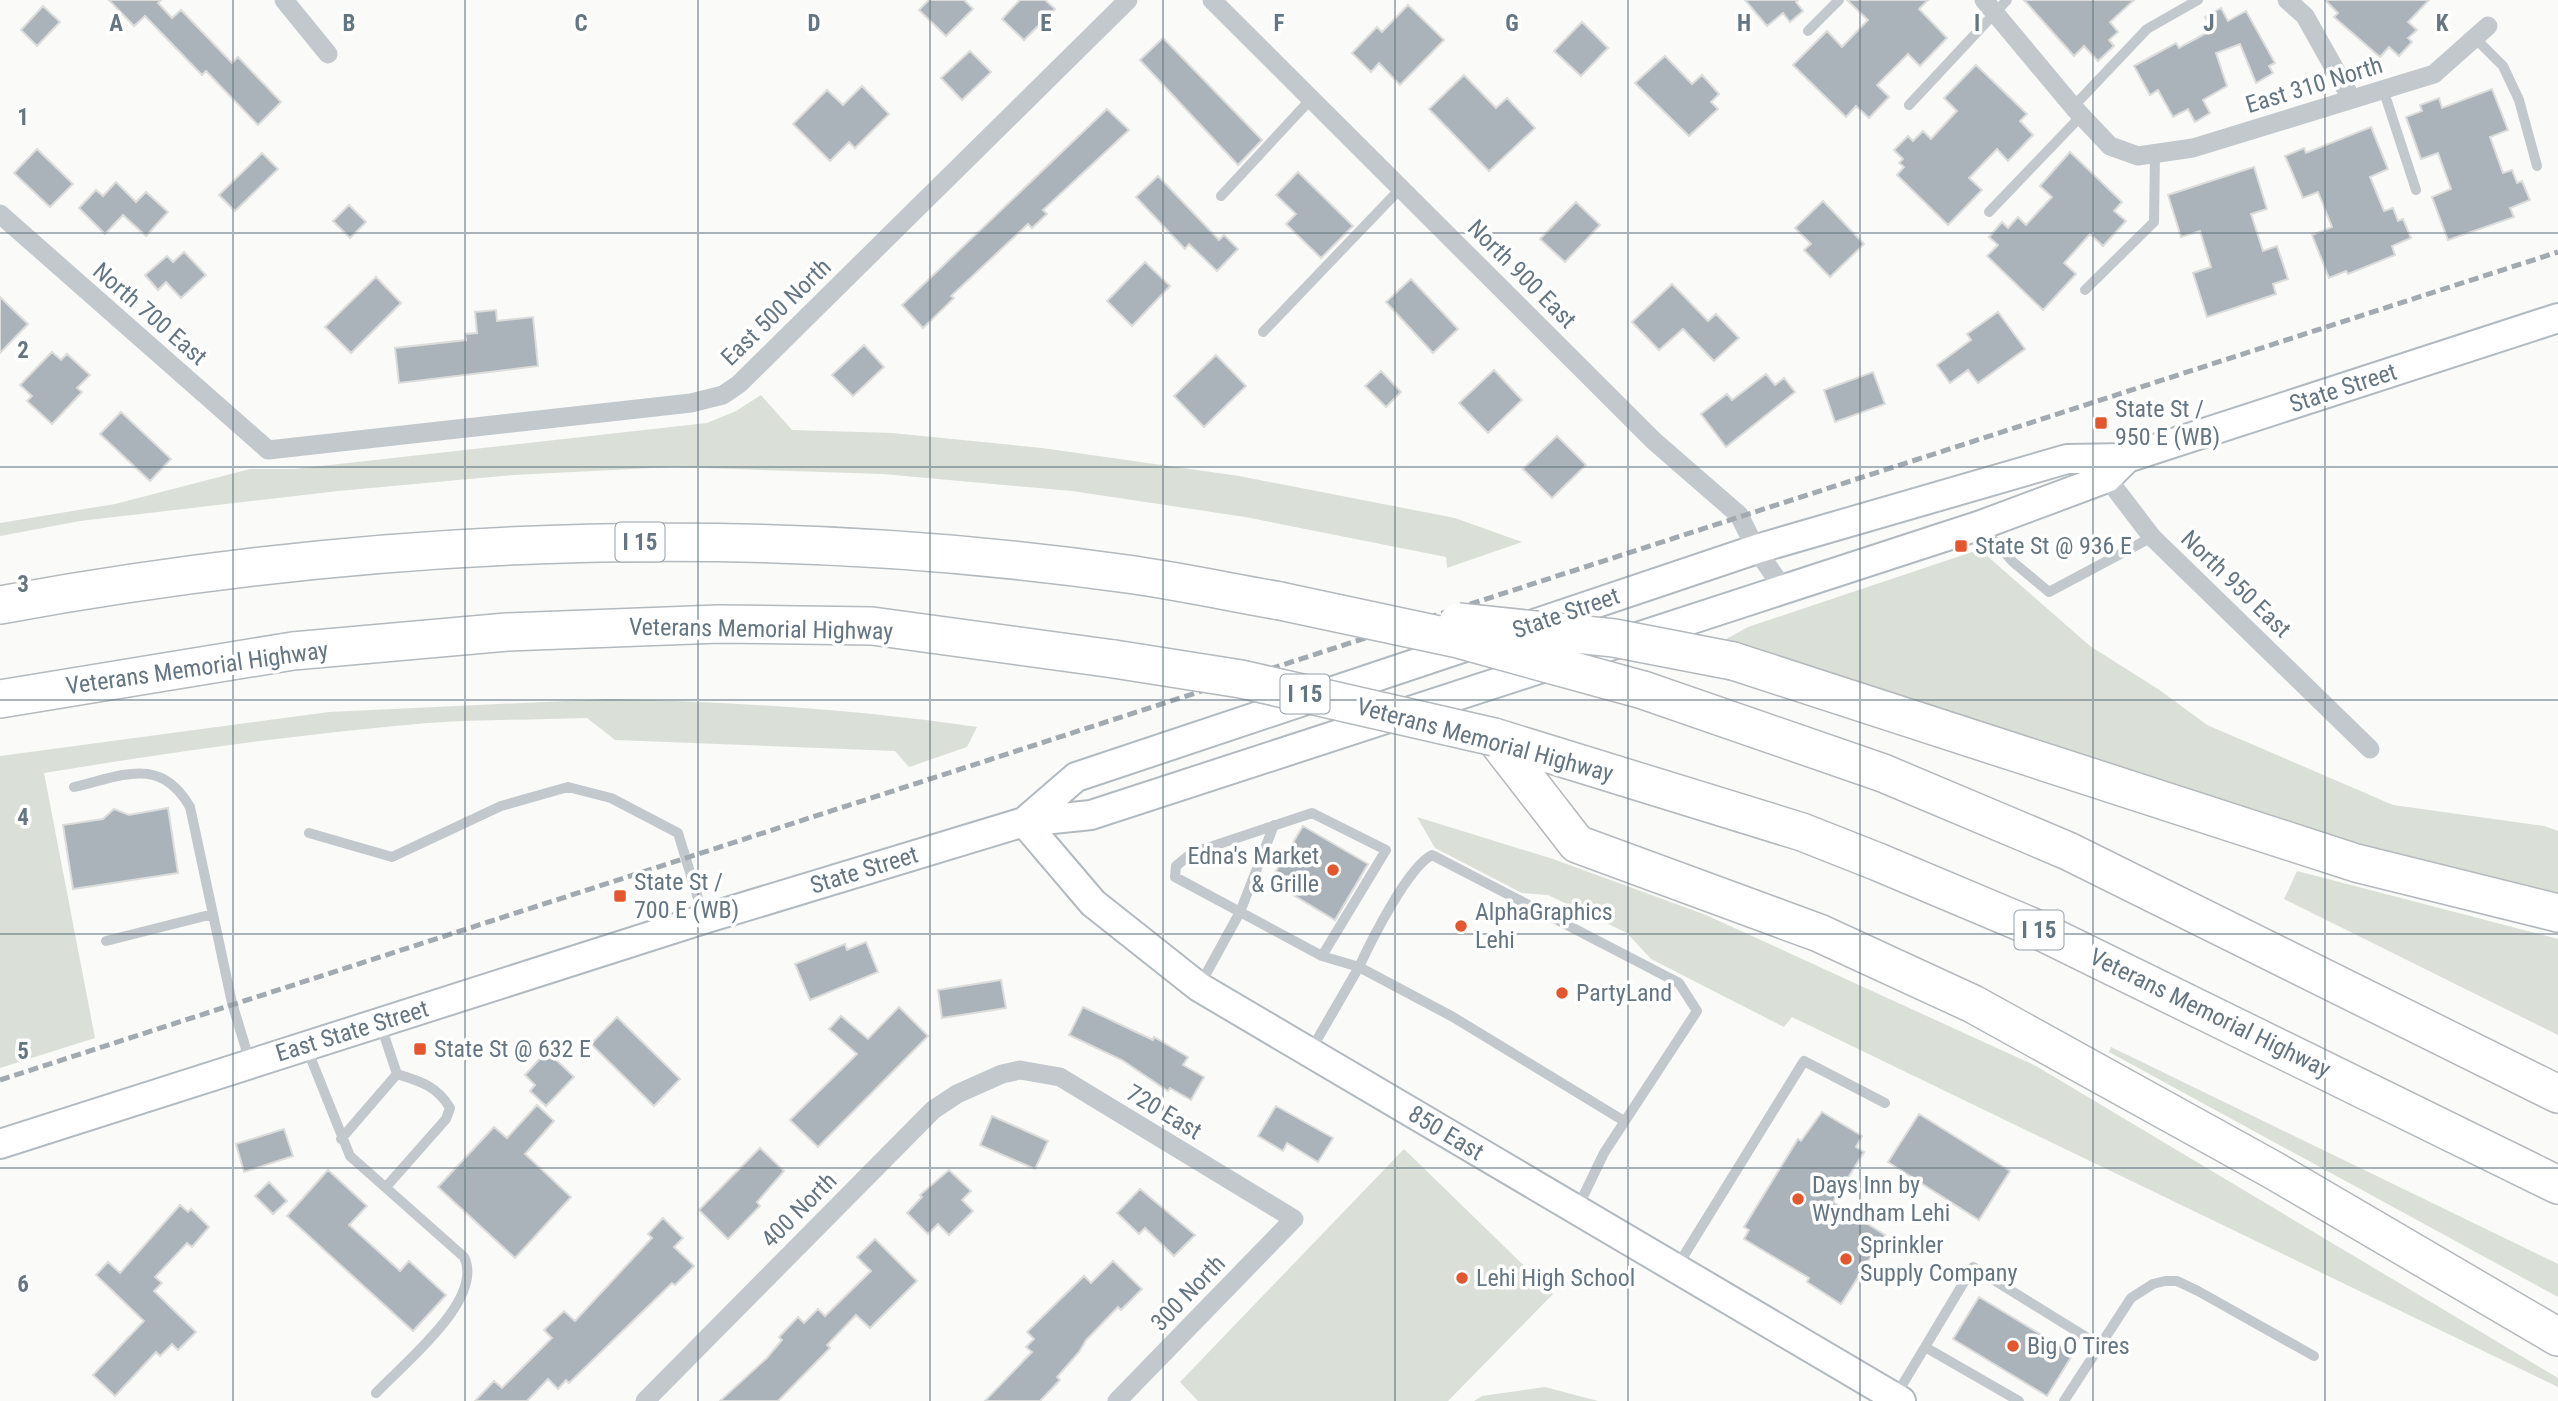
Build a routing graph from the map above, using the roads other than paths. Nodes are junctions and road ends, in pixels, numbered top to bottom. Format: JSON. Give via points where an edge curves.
{"nodes":[{"id":1,"x":284,"y":0,"type":"edge"},
{"id":2,"x":1128,"y":0,"type":"edge"},
{"id":3,"x":1212,"y":0,"type":"edge"},
{"id":4,"x":1839,"y":0,"type":"edge"},
{"id":5,"x":2198,"y":0,"type":"edge"},
{"id":6,"x":2294,"y":2,"type":"edge"},
{"id":7,"x":1996,"y":4,"type":"edge"},
{"id":8,"x":1808,"y":31,"type":"dead end"},
{"id":9,"x":2481,"y":32,"type":"joint"},
{"id":10,"x":328,"y":54,"type":"dead end"},
{"id":11,"x":2382,"y":89,"type":"junction"},
{"id":12,"x":2351,"y":98,"type":"junction"},
{"id":13,"x":1311,"y":99,"type":"junction"},
{"id":14,"x":1909,"y":105,"type":"dead end"},
{"id":15,"x":2077,"y":111,"type":"junction"},
{"id":16,"x":2146,"y":155,"type":"junction"},
{"id":17,"x":2537,"y":166,"type":"dead end"},
{"id":18,"x":1401,"y":188,"type":"junction"},
{"id":19,"x":2416,"y":190,"type":"dead end"},
{"id":20,"x":1221,"y":196,"type":"dead end"},
{"id":21,"x":1990,"y":212,"type":"dead end"},
{"id":22,"x":0,"y":214,"type":"edge"},
{"id":23,"x":2085,"y":290,"type":"dead end"},
{"id":24,"x":2558,"y":318,"type":"edge"},
{"id":25,"x":1263,"y":332,"type":"dead end"},
{"id":26,"x":268,"y":450,"type":"joint"},
{"id":27,"x":2127,"y":458,"type":"junction"},
{"id":28,"x":2067,"y":459,"type":"junction"},
{"id":29,"x":2107,"y":478,"type":"junction"},
{"id":30,"x":1980,"y":525,"type":"junction"},
{"id":31,"x":2152,"y":537,"type":"junction"},
{"id":32,"x":1756,"y":550,"type":"junction"},
{"id":33,"x":1785,"y":590,"type":"junction"},
{"id":34,"x":0,"y":605,"type":"edge"},
{"id":35,"x":1369,"y":619,"type":"junction"},
{"id":36,"x":0,"y":699,"type":"edge"},
{"id":37,"x":1494,"y":737,"type":"junction"},
{"id":38,"x":2370,"y":749,"type":"dead end"},
{"id":39,"x":74,"y":787,"type":"dead end"},
{"id":40,"x":1024,"y":822,"type":"junction"},
{"id":41,"x":1274,"y":825,"type":"junction"},
{"id":42,"x":309,"y":833,"type":"dead end"},
{"id":43,"x":1240,"y":912,"type":"junction"},
{"id":44,"x":2558,"y":913,"type":"edge"},
{"id":45,"x":213,"y":914,"type":"junction"},
{"id":46,"x":704,"y":919,"type":"junction"},
{"id":47,"x":106,"y":941,"type":"dead end"},
{"id":48,"x":1322,"y":956,"type":"junction"},
{"id":49,"x":1359,"y":967,"type":"junction"},
{"id":50,"x":1199,"y":987,"type":"junction"},
{"id":51,"x":380,"y":1022,"type":"junction"},
{"id":52,"x":306,"y":1045,"type":"junction"},
{"id":53,"x":1310,"y":1052,"type":"junction"},
{"id":54,"x":250,"y":1063,"type":"junction"},
{"id":55,"x":397,"y":1074,"type":"junction"},
{"id":56,"x":1002,"y":1074,"type":"joint"},
{"id":57,"x":2558,"y":1094,"type":"edge"},
{"id":58,"x":1885,"y":1103,"type":"dead end"},
{"id":59,"x":1624,"y":1121,"type":"junction"},
{"id":60,"x":341,"y":1139,"type":"junction"},
{"id":61,"x":0,"y":1144,"type":"edge"},
{"id":62,"x":2558,"y":1185,"type":"edge"},
{"id":63,"x":386,"y":1187,"type":"junction"},
{"id":64,"x":1577,"y":1210,"type":"junction"},
{"id":65,"x":1294,"y":1219,"type":"joint"},
{"id":66,"x":1676,"y":1268,"type":"junction"},
{"id":67,"x":2558,"y":1337,"type":"edge"},
{"id":68,"x":2099,"y":1345,"type":"junction"},
{"id":69,"x":1925,"y":1347,"type":"junction"},
{"id":70,"x":2314,"y":1356,"type":"dead end"},
{"id":71,"x":376,"y":1393,"type":"dead end"},
{"id":72,"x":1898,"y":1399,"type":"edge"},
{"id":73,"x":645,"y":1401,"type":"edge"},
{"id":74,"x":1117,"y":1401,"type":"edge"},
{"id":75,"x":2019,"y":1401,"type":"edge"},
{"id":76,"x":2064,"y":1401,"type":"edge"}],
"edges":[{"from":1,"to":10,"type":"street"},
{"from":2,"to":26,"type":"street","name":"East 500 North","via":[[723,395],[691,403]]},
{"from":3,"to":13,"type":"street","name":"North 900 East"},
{"from":4,"to":8,"type":"lane"},
{"from":5,"to":15,"type":"lane","via":[[2147,29]]},
{"from":6,"to":12,"type":"street"},
{"from":7,"to":14,"type":"lane"},
{"from":7,"to":15,"type":"street"},
{"from":9,"to":11,"type":"street","name":"East 310 North","via":[[2434,74]]},
{"from":9,"to":17,"type":"lane","via":[[2519,100]]},
{"from":11,"to":12,"type":"street","name":"East 310 North"},
{"from":11,"to":19,"type":"lane"},
{"from":12,"to":16,"type":"street","name":"East 310 North","via":[[2193,149]]},
{"from":13,"to":18,"type":"street","name":"North 900 East"},
{"from":13,"to":20,"type":"lane"},
{"from":15,"to":16,"type":"street","via":[[2110,146]]},
{"from":15,"to":21,"type":"lane"},
{"from":16,"to":23,"type":"lane","via":[[2154,222]]},
{"from":18,"to":25,"type":"lane"},
{"from":18,"to":32,"type":"street","name":"North 900 East","via":[[1654,441],[1739,516]]},
{"from":22,"to":26,"type":"street","name":"North 700 East"},
{"from":24,"to":27,"type":"main road","name":"State Street"},
{"from":27,"to":28,"type":"main road","name":"State Street"},
{"from":27,"to":29,"type":"main road","name":"State Street"},
{"from":28,"to":29,"type":"street","name":"North 950 East"},
{"from":28,"to":32,"type":"main road","name":"State Street"},
{"from":29,"to":30,"type":"main road","name":"State Street"},
{"from":29,"to":31,"type":"street","name":"North 950 East"},
{"from":30,"to":31,"type":"lane","via":[[2013,562],[2049,592]]},
{"from":30,"to":33,"type":"main road","name":"State Street"},
{"from":31,"to":38,"type":"street","name":"North 950 East"},
{"from":32,"to":33,"type":"street","name":"North 900 East"},
{"from":32,"to":40,"type":"main road","name":"State Street","via":[[1076,777]]},
{"from":33,"to":40,"type":"main road","name":"State Street","via":[[1091,815]]},
{"from":34,"to":35,"type":"highway","number":"I 15","bridge":true,"via":[[264,564],[427,550],[622,542],[839,547],[1005,560],[1129,574]]},
{"from":35,"to":44,"type":"highway","bridge":true,"via":[[1554,630],[1733,661],[2356,863]]},
{"from":35,"to":57,"type":"highway","number":"I 15","bridge":true,"via":[[1643,690],[1883,773],[2068,851]]},
{"from":36,"to":37,"type":"highway","name":"Veterans Memorial Highway","number":"I 15","bridge":true,"via":[[293,651],[508,632],[719,624],[872,626],[1241,679]]},
{"from":37,"to":62,"type":"highway","name":"Veterans Memorial Highway","number":"I 15","via":[[1802,832],[1878,862],[2030,926]]},
{"from":37,"to":67,"type":"highway","via":[[1577,844],[1819,933],[1973,1004]]},
{"from":39,"to":45,"type":"lane","via":[[138,772],[158,775],[179,788],[190,807]]},
{"from":40,"to":46,"type":"main road","name":"State Street"},
{"from":40,"to":50,"type":"main road","name":"850 East","via":[[1093,903]]},
{"from":41,"to":43,"type":"lane"},
{"from":41,"to":43,"type":"lane","via":[[1192,853],[1176,866],[1175,877]]},
{"from":41,"to":48,"type":"lane","via":[[1312,813],[1387,850]]},
{"from":42,"to":46,"type":"lane","via":[[392,856],[501,806],[568,787],[611,798],[678,833]]},
{"from":43,"to":48,"type":"lane"},
{"from":43,"to":50,"type":"lane"},
{"from":45,"to":47,"type":"lane"},
{"from":45,"to":54,"type":"lane"},
{"from":46,"to":51,"type":"main road","name":"East State Street"},
{"from":48,"to":49,"type":"lane"},
{"from":49,"to":53,"type":"lane"},
{"from":49,"to":59,"type":"lane","via":[[1453,1017]]},
{"from":49,"to":59,"type":"lane","via":[[1417,867],[1432,855],[1653,967],[1679,983],[1697,1011]]},
{"from":50,"to":53,"type":"main road","name":"850 East"},
{"from":51,"to":52,"type":"main road","name":"East State Street"},
{"from":51,"to":55,"type":"lane"},
{"from":52,"to":54,"type":"main road","name":"East State Street"},
{"from":52,"to":60,"type":"lane"},
{"from":53,"to":64,"type":"main road","name":"850 East"},
{"from":54,"to":61,"type":"main road","name":"East State Street"},
{"from":55,"to":60,"type":"lane"},
{"from":55,"to":63,"type":"lane","via":[[428,1084],[450,1108],[446,1119]]},
{"from":56,"to":65,"type":"street","name":"720 East","via":[[1020,1070],[1060,1077]]},
{"from":56,"to":73,"type":"street","name":"400 North","via":[[933,1110]]},
{"from":58,"to":66,"type":"lane","via":[[1804,1061]]},
{"from":59,"to":64,"type":"lane"},
{"from":60,"to":63,"type":"lane","via":[[349,1156]]},
{"from":63,"to":71,"type":"lane","via":[[464,1257],[470,1268],[458,1306]]},
{"from":64,"to":66,"type":"main road","name":"850 East"},
{"from":65,"to":74,"type":"street","name":"300 North"},
{"from":66,"to":72,"type":"main road","name":"850 East"},
{"from":68,"to":69,"type":"lane","via":[[1973,1267]]},
{"from":68,"to":70,"type":"lane","via":[[2131,1298],[2153,1284],[2176,1281]]},
{"from":68,"to":76,"type":"lane"},
{"from":69,"to":72,"type":"lane"},
{"from":69,"to":75,"type":"lane"}]}
